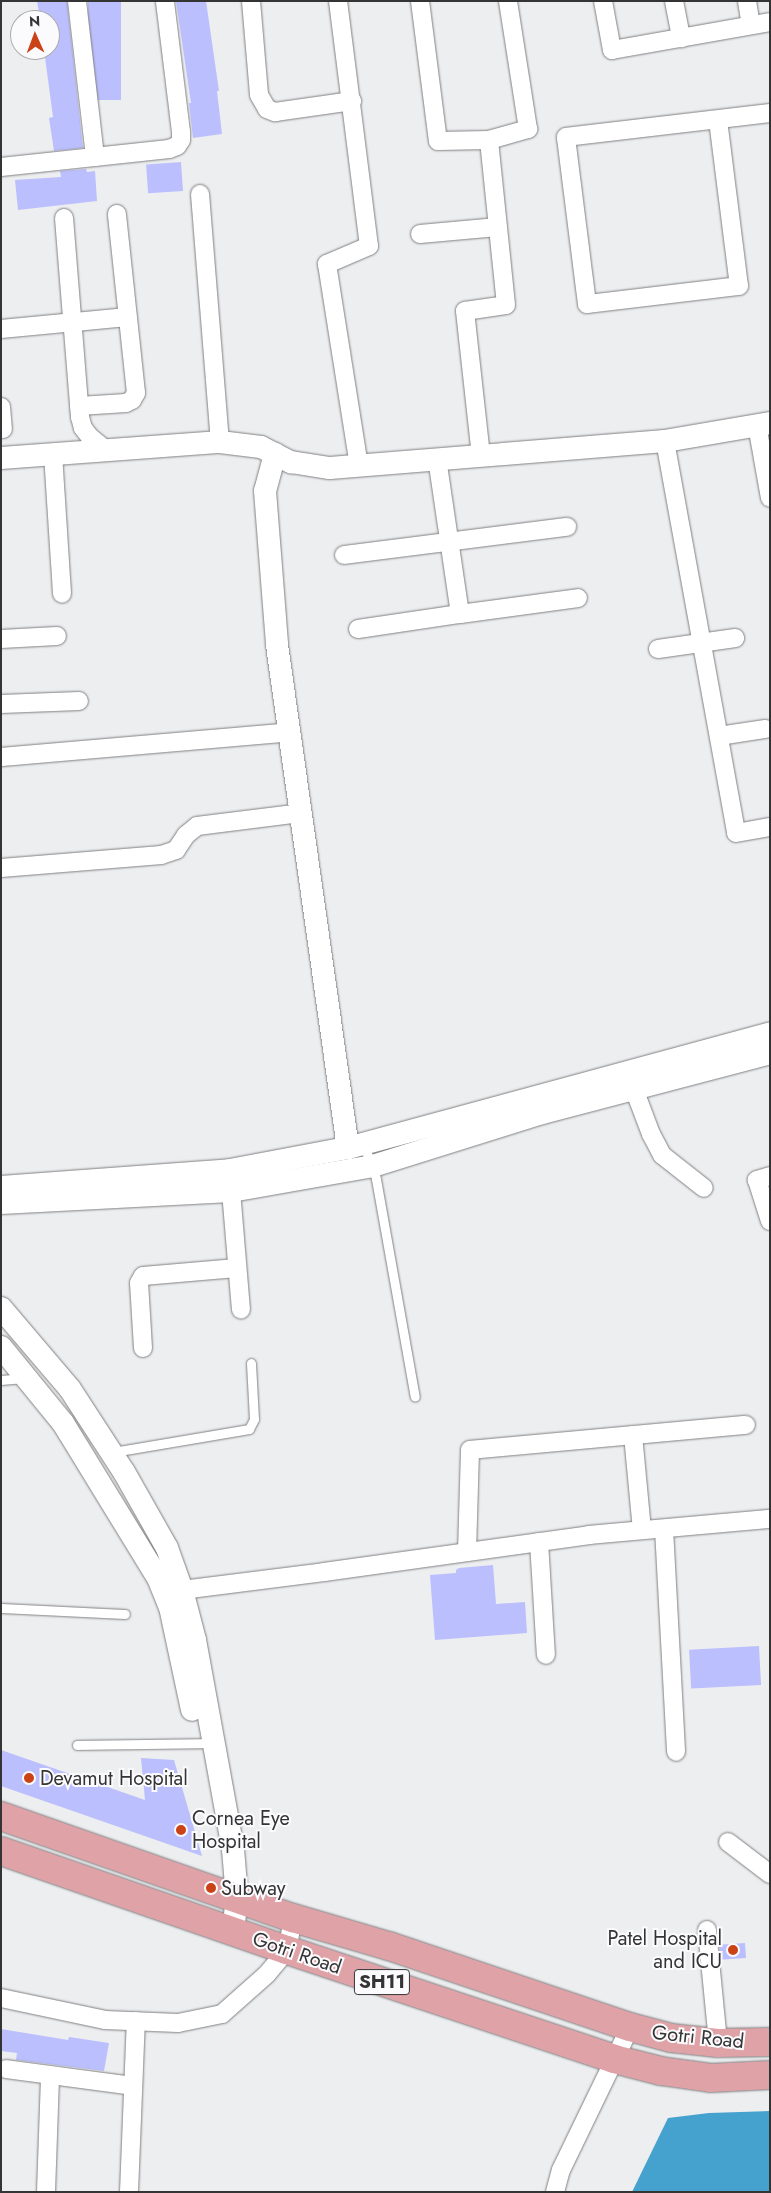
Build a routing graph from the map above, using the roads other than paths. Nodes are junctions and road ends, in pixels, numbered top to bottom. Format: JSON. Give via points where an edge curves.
{"nodes":[{"id":1,"x":77,"y":1,"type":"edge"},
{"id":2,"x":165,"y":1,"type":"edge"},
{"id":3,"x":251,"y":1,"type":"edge"},
{"id":4,"x":338,"y":1,"type":"edge"},
{"id":5,"x":420,"y":1,"type":"edge"},
{"id":6,"x":508,"y":1,"type":"edge"},
{"id":7,"x":603,"y":1,"type":"edge"},
{"id":8,"x":674,"y":1,"type":"edge"},
{"id":9,"x":747,"y":1,"type":"edge"},
{"id":10,"x":770,"y":22,"type":"edge"},
{"id":11,"x":751,"y":25,"type":"junction"},
{"id":12,"x":681,"y":38,"type":"junction"},
{"id":13,"x":352,"y":101,"type":"junction"},
{"id":14,"x":770,"y":113,"type":"edge"},
{"id":15,"x":718,"y":120,"type":"junction"},
{"id":16,"x":489,"y":140,"type":"junction"},
{"id":17,"x":95,"y":158,"type":"junction"},
{"id":18,"x":1,"y":167,"type":"edge"},
{"id":19,"x":200,"y":194,"type":"dead end"},
{"id":20,"x":117,"y":214,"type":"dead end"},
{"id":21,"x":64,"y":218,"type":"dead end"},
{"id":22,"x":498,"y":227,"type":"junction"},
{"id":23,"x":420,"y":234,"type":"dead end"},
{"id":24,"x":127,"y":317,"type":"junction"},
{"id":25,"x":74,"y":322,"type":"junction"},
{"id":26,"x":1,"y":329,"type":"edge"},
{"id":27,"x":79,"y":406,"type":"junction"},
{"id":28,"x":1,"y":407,"type":"edge"},
{"id":29,"x":764,"y":424,"type":"edge"},
{"id":30,"x":3,"y":429,"type":"dead end"},
{"id":31,"x":665,"y":441,"type":"junction"},
{"id":32,"x":220,"y":442,"type":"junction"},
{"id":33,"x":106,"y":450,"type":"junction"},
{"id":34,"x":53,"y":454,"type":"junction"},
{"id":35,"x":276,"y":454,"type":"junction"},
{"id":36,"x":481,"y":456,"type":"junction"},
{"id":37,"x":1,"y":458,"type":"edge"},
{"id":38,"x":437,"y":459,"type":"junction"},
{"id":39,"x":359,"y":465,"type":"junction"},
{"id":40,"x":770,"y":498,"type":"edge"},
{"id":41,"x":567,"y":527,"type":"dead end"},
{"id":42,"x":449,"y":540,"type":"junction"},
{"id":43,"x":344,"y":556,"type":"dead end"},
{"id":44,"x":62,"y":594,"type":"dead end"},
{"id":45,"x":578,"y":598,"type":"dead end"},
{"id":46,"x":460,"y":614,"type":"junction"},
{"id":47,"x":358,"y":629,"type":"dead end"},
{"id":48,"x":57,"y":636,"type":"dead end"},
{"id":49,"x":735,"y":638,"type":"dead end"},
{"id":50,"x":1,"y":639,"type":"edge"},
{"id":51,"x":702,"y":642,"type":"junction"},
{"id":52,"x":658,"y":649,"type":"dead end"},
{"id":53,"x":79,"y":701,"type":"dead end"},
{"id":54,"x":1,"y":704,"type":"edge"},
{"id":55,"x":765,"y":729,"type":"dead end"},
{"id":56,"x":290,"y":732,"type":"junction"},
{"id":57,"x":719,"y":736,"type":"junction"},
{"id":58,"x":1,"y":757,"type":"edge"},
{"id":59,"x":302,"y":812,"type":"junction"},
{"id":60,"x":770,"y":827,"type":"edge"},
{"id":61,"x":1,"y":868,"type":"edge"},
{"id":62,"x":770,"y":1033,"type":"edge"},
{"id":63,"x":770,"y":1053,"type":"edge"},
{"id":64,"x":634,"y":1089,"type":"junction"},
{"id":65,"x":355,"y":1146,"type":"junction"},
{"id":66,"x":373,"y":1166,"type":"junction"},
{"id":67,"x":770,"y":1176,"type":"edge"},
{"id":68,"x":230,"y":1180,"type":"junction"},
{"id":69,"x":1,"y":1187,"type":"edge"},
{"id":70,"x":704,"y":1188,"type":"dead end"},
{"id":71,"x":1,"y":1203,"type":"edge"},
{"id":72,"x":770,"y":1221,"type":"edge"},
{"id":73,"x":237,"y":1268,"type":"junction"},
{"id":74,"x":1,"y":1308,"type":"edge"},
{"id":75,"x":242,"y":1310,"type":"dead end"},
{"id":76,"x":1,"y":1347,"type":"edge"},
{"id":77,"x":143,"y":1348,"type":"dead end"},
{"id":78,"x":251,"y":1363,"type":"dead end"},
{"id":79,"x":26,"y":1377,"type":"junction"},
{"id":80,"x":1,"y":1380,"type":"edge"},
{"id":81,"x":415,"y":1397,"type":"dead end"},
{"id":82,"x":746,"y":1424,"type":"dead end"},
{"id":83,"x":633,"y":1435,"type":"junction"},
{"id":84,"x":111,"y":1452,"type":"junction"},
{"id":85,"x":770,"y":1518,"type":"edge"},
{"id":86,"x":664,"y":1529,"type":"junction"},
{"id":87,"x":642,"y":1530,"type":"junction"},
{"id":88,"x":539,"y":1542,"type":"junction"},
{"id":89,"x":467,"y":1552,"type":"junction"},
{"id":90,"x":182,"y":1590,"type":"junction"},
{"id":91,"x":1,"y":1608,"type":"edge"},
{"id":92,"x":124,"y":1614,"type":"dead end"},
{"id":93,"x":546,"y":1655,"type":"dead end"},
{"id":94,"x":206,"y":1743,"type":"junction"},
{"id":95,"x":77,"y":1745,"type":"dead end"},
{"id":96,"x":676,"y":1752,"type":"dead end"},
{"id":97,"x":1,"y":1816,"type":"edge"},
{"id":98,"x":728,"y":1842,"type":"dead end"},
{"id":99,"x":1,"y":1851,"type":"edge"},
{"id":100,"x":770,"y":1874,"type":"edge"},
{"id":101,"x":229,"y":1895,"type":"junction"},
{"id":102,"x":294,"y":1918,"type":"junction"},
{"id":103,"x":225,"y":1928,"type":"junction"},
{"id":104,"x":707,"y":1930,"type":"dead end"},
{"id":105,"x":287,"y":1950,"type":"junction"},
{"id":106,"x":1,"y":1998,"type":"edge"},
{"id":107,"x":136,"y":2021,"type":"junction"},
{"id":108,"x":630,"y":2028,"type":"junction"},
{"id":109,"x":770,"y":2042,"type":"edge"},
{"id":110,"x":718,"y":2043,"type":"junction"},
{"id":111,"x":614,"y":2059,"type":"junction"},
{"id":112,"x":6,"y":2069,"type":"dead end"},
{"id":113,"x":50,"y":2075,"type":"junction"},
{"id":114,"x":770,"y":2075,"type":"edge"},
{"id":115,"x":133,"y":2086,"type":"junction"},
{"id":116,"x":46,"y":2192,"type":"edge"},
{"id":117,"x":129,"y":2192,"type":"edge"},
{"id":118,"x":555,"y":2192,"type":"edge"}],
"edges":[{"from":1,"to":17,"type":"street"},
{"from":2,"to":17,"type":"street","via":[[181,140],[169,149]]},
{"from":3,"to":13,"type":"street","via":[[259,95],[268,109],[275,112]]},
{"from":4,"to":13,"type":"street"},
{"from":5,"to":16,"type":"street","via":[[438,140]]},
{"from":6,"to":16,"type":"street","via":[[528,129]]},
{"from":7,"to":12,"type":"street","via":[[612,50]]},
{"from":8,"to":12,"type":"street"},
{"from":9,"to":11,"type":"street"},
{"from":10,"to":11,"type":"street"},
{"from":11,"to":12,"type":"street"},
{"from":13,"to":39,"type":"street","via":[[369,246],[327,264]]},
{"from":14,"to":15,"type":"street"},
{"from":15,"to":15,"type":"street","via":[[566,137],[587,304],[739,286]]},
{"from":16,"to":22,"type":"street"},
{"from":17,"to":18,"type":"street"},
{"from":19,"to":32,"type":"street"},
{"from":20,"to":24,"type":"street"},
{"from":21,"to":25,"type":"street"},
{"from":22,"to":23,"type":"street"},
{"from":22,"to":36,"type":"street","via":[[506,305],[465,311]]},
{"from":24,"to":25,"type":"street"},
{"from":24,"to":27,"type":"street","via":[[136,394],[126,403]]},
{"from":25,"to":26,"type":"street"},
{"from":25,"to":27,"type":"street"},
{"from":27,"to":33,"type":"street","via":[[83,428]]},
{"from":28,"to":30,"type":"street"},
{"from":29,"to":31,"type":"street"},
{"from":29,"to":40,"type":"street"},
{"from":31,"to":36,"type":"street"},
{"from":31,"to":51,"type":"street"},
{"from":32,"to":33,"type":"street"},
{"from":32,"to":35,"type":"street","via":[[260,447]]},
{"from":33,"to":34,"type":"street"},
{"from":34,"to":37,"type":"street"},
{"from":34,"to":44,"type":"street"},
{"from":35,"to":39,"type":"street","via":[[291,462],[330,468]]},
{"from":35,"to":56,"type":"street","via":[[265,491],[277,645]]},
{"from":36,"to":38,"type":"street"},
{"from":38,"to":39,"type":"street"},
{"from":38,"to":42,"type":"street"},
{"from":41,"to":42,"type":"street"},
{"from":42,"to":43,"type":"street"},
{"from":42,"to":46,"type":"street"},
{"from":45,"to":46,"type":"street"},
{"from":46,"to":47,"type":"street"},
{"from":48,"to":50,"type":"street"},
{"from":49,"to":51,"type":"street"},
{"from":51,"to":52,"type":"street"},
{"from":51,"to":57,"type":"street"},
{"from":53,"to":54,"type":"street"},
{"from":55,"to":57,"type":"street"},
{"from":56,"to":58,"type":"street"},
{"from":56,"to":59,"type":"street"},
{"from":57,"to":60,"type":"street","via":[[736,833]]},
{"from":59,"to":61,"type":"street","via":[[197,826],[176,850],[161,855]]},
{"from":59,"to":65,"type":"street"},
{"from":62,"to":65,"type":"street"},
{"from":63,"to":64,"type":"street"},
{"from":64,"to":66,"type":"street","via":[[542,1113]]},
{"from":64,"to":70,"type":"street","via":[[662,1154]]},
{"from":65,"to":66,"type":"lane"},
{"from":65,"to":68,"type":"street"},
{"from":66,"to":68,"type":"street"},
{"from":66,"to":81,"type":"lane"},
{"from":67,"to":72,"type":"street","via":[[757,1180]]},
{"from":68,"to":69,"type":"street"},
{"from":68,"to":71,"type":"street"},
{"from":68,"to":73,"type":"street"},
{"from":73,"to":75,"type":"street"},
{"from":73,"to":77,"type":"street","via":[[143,1276],[139,1283]]},
{"from":74,"to":84,"type":"street","via":[[70,1389]]},
{"from":76,"to":79,"type":"street"},
{"from":78,"to":84,"type":"lane","via":[[254,1419],[249,1429]]},
{"from":79,"to":80,"type":"lane"},
{"from":79,"to":94,"type":"street","via":[[63,1423],[158,1578],[170,1607]]},
{"from":82,"to":83,"type":"street"},
{"from":83,"to":87,"type":"street"},
{"from":83,"to":89,"type":"street","via":[[470,1450]]},
{"from":84,"to":90,"type":"street","via":[[167,1548]]},
{"from":85,"to":86,"type":"street"},
{"from":86,"to":87,"type":"street"},
{"from":86,"to":96,"type":"street"},
{"from":87,"to":88,"type":"street"},
{"from":88,"to":89,"type":"street"},
{"from":88,"to":93,"type":"street"},
{"from":89,"to":90,"type":"street"},
{"from":90,"to":94,"type":"street","via":[[195,1640]]},
{"from":91,"to":92,"type":"lane"},
{"from":94,"to":95,"type":"lane"},
{"from":94,"to":101,"type":"street","via":[[219,1850]]},
{"from":97,"to":101,"type":"main road","name":"Gotri Road","number":"SH11"},
{"from":98,"to":100,"type":"street"},
{"from":99,"to":103,"type":"main road","name":"Gotri Road","number":"SH11"},
{"from":101,"to":102,"type":"main road","name":"Gotri Road","number":"SH11"},
{"from":101,"to":103,"type":"street"},
{"from":102,"to":105,"type":"street"},
{"from":102,"to":108,"type":"main road","name":"Gotri Road","number":"SH11","via":[[389,1946]]},
{"from":103,"to":105,"type":"main road","name":"Gotri Road","number":"SH11"},
{"from":104,"to":110,"type":"street"},
{"from":105,"to":107,"type":"street","via":[[267,1974],[222,2014],[178,2022]]},
{"from":105,"to":111,"type":"main road","name":"Gotri Road","number":"SH11"},
{"from":106,"to":107,"type":"street","via":[[105,2020]]},
{"from":107,"to":115,"type":"street"},
{"from":108,"to":110,"type":"main road","name":"Gotri Road","number":"SH11","via":[[671,2038]]},
{"from":108,"to":111,"type":"street"},
{"from":109,"to":110,"type":"main road","name":"Gotri Road","number":"SH11"},
{"from":111,"to":114,"type":"main road","name":"Gotri Road","number":"SH11","via":[[660,2071],[710,2078]]},
{"from":111,"to":118,"type":"street","via":[[561,2170]]},
{"from":112,"to":113,"type":"street"},
{"from":113,"to":115,"type":"street"},
{"from":113,"to":116,"type":"street"},
{"from":115,"to":117,"type":"street"}]}
